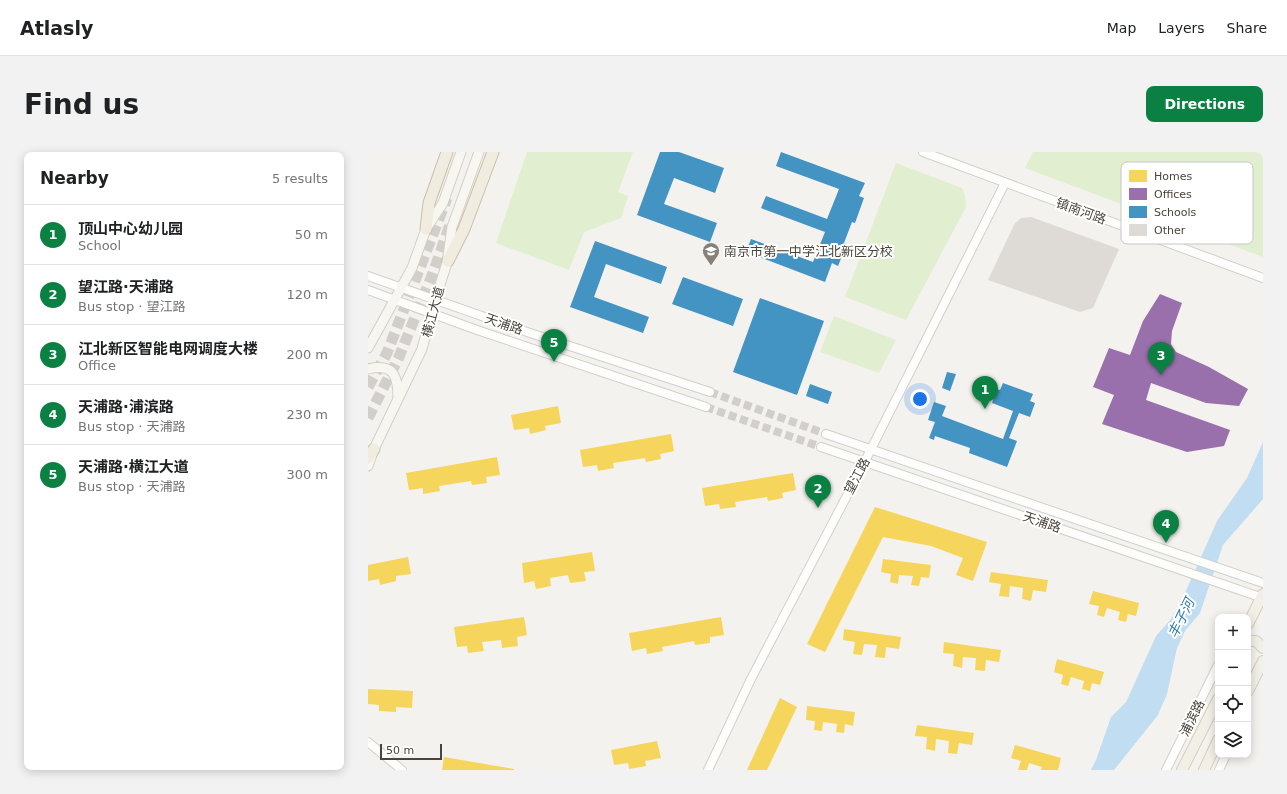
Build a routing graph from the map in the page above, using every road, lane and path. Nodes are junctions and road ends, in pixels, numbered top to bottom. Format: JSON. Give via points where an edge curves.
{"nodes":[{"id":1,"x":447,"y":152,"type":"edge"},
{"id":2,"x":461,"y":152,"type":"edge"},
{"id":3,"x":479,"y":152,"type":"edge"},
{"id":4,"x":493,"y":152,"type":"edge"},
{"id":5,"x":922,"y":152,"type":"edge"},
{"id":6,"x":1005,"y":183,"type":"junction"},
{"id":7,"x":1121,"y":226,"type":"edge"},
{"id":8,"x":426,"y":229,"type":"junction"},
{"id":9,"x":1171,"y":244,"type":"edge"},
{"id":10,"x":448,"y":261,"type":"junction"},
{"id":11,"x":368,"y":276,"type":"edge"},
{"id":12,"x":1263,"y":278,"type":"edge"},
{"id":13,"x":401,"y":287,"type":"junction"},
{"id":14,"x":368,"y":290,"type":"edge"},
{"id":15,"x":435,"y":300,"type":"junction"},
{"id":16,"x":394,"y":301,"type":"junction"},
{"id":17,"x":432,"y":314,"type":"junction"},
{"id":18,"x":368,"y":348,"type":"edge"},
{"id":19,"x":368,"y":369,"type":"edge"},
{"id":20,"x":710,"y":392,"type":"tunnel mouth"},
{"id":21,"x":398,"y":401,"type":"junction"},
{"id":22,"x":706,"y":407,"type":"tunnel mouth"},
{"id":23,"x":826,"y":434,"type":"tunnel mouth"},
{"id":24,"x":821,"y":447,"type":"tunnel mouth"},
{"id":25,"x":871,"y":449,"type":"junction"},
{"id":26,"x":371,"y":454,"type":"edge"},
{"id":27,"x":864,"y":462,"type":"junction"},
{"id":28,"x":368,"y":466,"type":"edge"},
{"id":29,"x":1263,"y":583,"type":"edge"},
{"id":30,"x":1262,"y":597,"type":"edge"},
{"id":31,"x":1251,"y":618,"type":"edge"},
{"id":32,"x":1251,"y":641,"type":"edge"},
{"id":33,"x":1263,"y":648,"type":"edge"},
{"id":34,"x":1263,"y":661,"type":"edge"},
{"id":35,"x":1215,"y":671,"type":"edge"},
{"id":36,"x":1250,"y":686,"type":"edge"},
{"id":37,"x":1215,"y":705,"type":"edge"},
{"id":38,"x":368,"y":742,"type":"edge"},
{"id":39,"x":1215,"y":746,"type":"edge"},
{"id":40,"x":1225,"y":758,"type":"edge"},
{"id":41,"x":402,"y":770,"type":"edge"},
{"id":42,"x":708,"y":770,"type":"edge"},
{"id":43,"x":1166,"y":770,"type":"edge"},
{"id":44,"x":1182,"y":770,"type":"edge"},
{"id":45,"x":1204,"y":770,"type":"edge"},
{"id":46,"x":1219,"y":770,"type":"edge"}],
"edges":[{"from":1,"to":8,"type":"highway","via":[[429,203]]},
{"from":2,"to":8,"type":"main road","via":[[443,203]]},
{"from":3,"to":10,"type":"main road","name":"横江大道","via":[[452,227]]},
{"from":4,"to":10,"type":"highway","via":[[464,230]]},
{"from":5,"to":6,"type":"street","name":"镇南河路"},
{"from":6,"to":7,"type":"street","name":"镇南河路"},
{"from":6,"to":25,"type":"street","name":"望江路"},
{"from":8,"to":13,"type":"main road","via":[[412,268]]},
{"from":9,"to":12,"type":"street","name":"镇南河路"},
{"from":10,"to":15,"type":"main road","name":"横江大道"},
{"from":11,"to":13,"type":"street","name":"天浦路"},
{"from":13,"to":15,"type":"street","name":"天浦路"},
{"from":13,"to":16,"type":"main road"},
{"from":14,"to":16,"type":"street","name":"天浦路"},
{"from":15,"to":17,"type":"main road","name":"横江大道"},
{"from":15,"to":20,"type":"street","name":"天浦路"},
{"from":16,"to":17,"type":"street","name":"天浦路"},
{"from":16,"to":18,"type":"main road"},
{"from":17,"to":21,"type":"main road","name":"横江大道","via":[[422,349]]},
{"from":17,"to":22,"type":"street","name":"天浦路"},
{"from":19,"to":21,"type":"main road","via":[[378,366],[387,368],[395,374]]},
{"from":21,"to":26,"type":"main road","name":"横江大道"},
{"from":23,"to":25,"type":"street","name":"天浦路"},
{"from":24,"to":27,"type":"street","name":"天浦路"},
{"from":25,"to":27,"type":"street","name":"望江路"},
{"from":25,"to":29,"type":"street","name":"天浦路"},
{"from":26,"to":28,"type":"main road","name":"横江大道"},
{"from":27,"to":30,"type":"street","name":"天浦路"},
{"from":27,"to":42,"type":"street","name":"望江路","via":[[789,604]]},
{"from":30,"to":31,"type":"main road"},
{"from":32,"to":33,"type":"main road","via":[[1256,641]]},
{"from":34,"to":36,"type":"main road"},
{"from":35,"to":43,"type":"street","name":"浦滨路"},
{"from":37,"to":44,"type":"main road","name":"浦滨路"},
{"from":38,"to":41,"type":"street"},
{"from":39,"to":45,"type":"main road"},
{"from":40,"to":46,"type":"street"}]}
